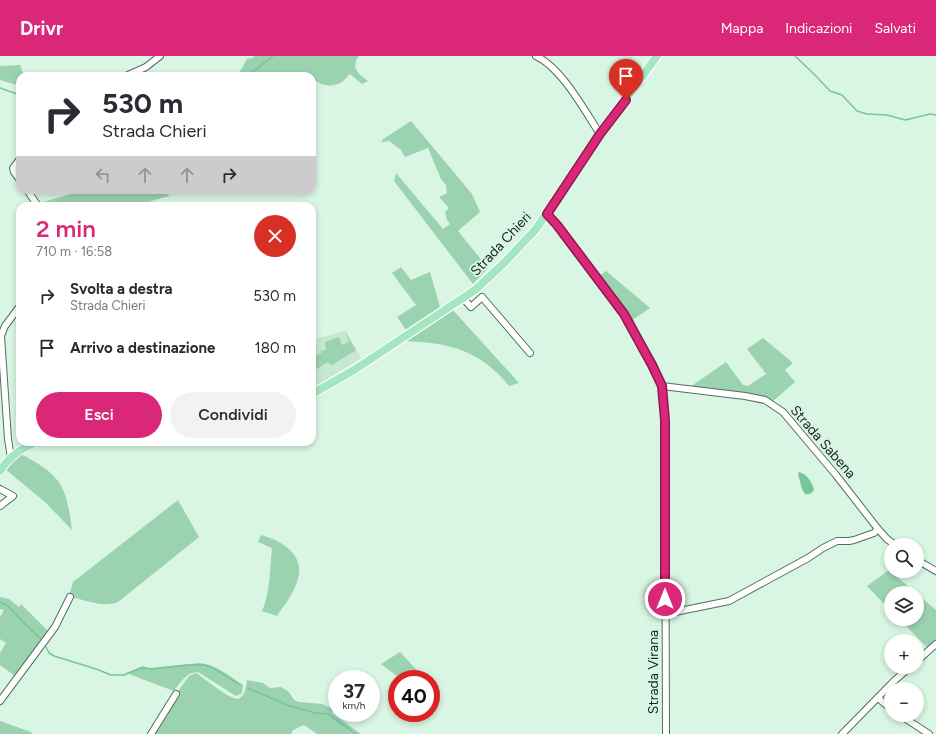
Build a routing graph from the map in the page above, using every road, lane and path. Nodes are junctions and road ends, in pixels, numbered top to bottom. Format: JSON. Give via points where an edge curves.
{"nodes":[{"id":1,"x":160,"y":56,"type":"edge"},
{"id":2,"x":536,"y":56,"type":"edge"},
{"id":3,"x":657,"y":56,"type":"edge"},
{"id":4,"x":135,"y":72,"type":"edge"},
{"id":5,"x":600,"y":134,"type":"junction"},
{"id":6,"x":16,"y":165,"type":"edge"},
{"id":7,"x":16,"y":175,"type":"edge"},
{"id":8,"x":547,"y":214,"type":"junction"},
{"id":9,"x":463,"y":298,"type":"junction"},
{"id":10,"x":16,"y":311,"type":"edge"},
{"id":11,"x":530,"y":353,"type":"dead end"},
{"id":12,"x":662,"y":386,"type":"junction"},
{"id":13,"x":316,"y":392,"type":"edge"},
{"id":14,"x":28,"y":446,"type":"edge"},
{"id":15,"x":11,"y":458,"type":"junction"},
{"id":16,"x":0,"y":471,"type":"edge"},
{"id":17,"x":0,"y":489,"type":"edge"},
{"id":18,"x":0,"y":506,"type":"edge"},
{"id":19,"x":878,"y":529,"type":"junction"},
{"id":20,"x":886,"y":538,"type":"edge"},
{"id":21,"x":924,"y":564,"type":"edge"},
{"id":22,"x":936,"y":572,"type":"edge"},
{"id":23,"x":70,"y":597,"type":"dead end"},
{"id":24,"x":665,"y":614,"type":"junction"},
{"id":25,"x":936,"y":644,"type":"edge"},
{"id":26,"x":924,"y":655,"type":"edge"},
{"id":27,"x":903,"y":674,"type":"edge"},
{"id":28,"x":176,"y":694,"type":"dead end"},
{"id":29,"x":878,"y":698,"type":"junction"},
{"id":30,"x":0,"y":701,"type":"edge"},
{"id":31,"x":884,"y":703,"type":"edge"},
{"id":32,"x":911,"y":722,"type":"edge"},
{"id":33,"x":151,"y":734,"type":"edge"},
{"id":34,"x":666,"y":734,"type":"edge"},
{"id":35,"x":842,"y":734,"type":"edge"},
{"id":36,"x":929,"y":734,"type":"edge"}],
"edges":[{"from":1,"to":4,"type":"street"},
{"from":2,"to":5,"type":"street","via":[[551,65],[563,79]]},
{"from":3,"to":5,"type":"main road","name":"Strada Chieri"},
{"from":5,"to":8,"type":"main road","name":"Strada Chieri"},
{"from":6,"to":7,"type":"street","via":[[13,168]]},
{"from":8,"to":9,"type":"main road","name":"Strada Chieri","via":[[504,263]]},
{"from":8,"to":12,"type":"street","name":"Strada Virana","via":[[624,314]]},
{"from":9,"to":11,"type":"street","via":[[471,307],[482,297]]},
{"from":9,"to":13,"type":"main road","name":"Strada Chieri","via":[[354,370]]},
{"from":10,"to":15,"type":"street","via":[[0,336]]},
{"from":12,"to":19,"type":"street","name":"Strada Sabena","via":[[765,400],[783,412],[836,474]]},
{"from":12,"to":24,"type":"street","name":"Strada Virana","via":[[665,420]]},
{"from":14,"to":15,"type":"main road"},
{"from":15,"to":16,"type":"main road"},
{"from":17,"to":18,"type":"street","via":[[13,496]]},
{"from":19,"to":20,"type":"street","name":"Strada Sabena"},
{"from":19,"to":24,"type":"street","via":[[854,540],[837,541],[729,600]]},
{"from":21,"to":22,"type":"street"},
{"from":23,"to":30,"type":"street","via":[[55,627]]},
{"from":24,"to":34,"type":"street","name":"Strada Virana"},
{"from":25,"to":26,"type":"street"},
{"from":27,"to":29,"type":"street"},
{"from":28,"to":33,"type":"street"},
{"from":29,"to":31,"type":"street"},
{"from":29,"to":35,"type":"street"},
{"from":32,"to":36,"type":"street"}]}
